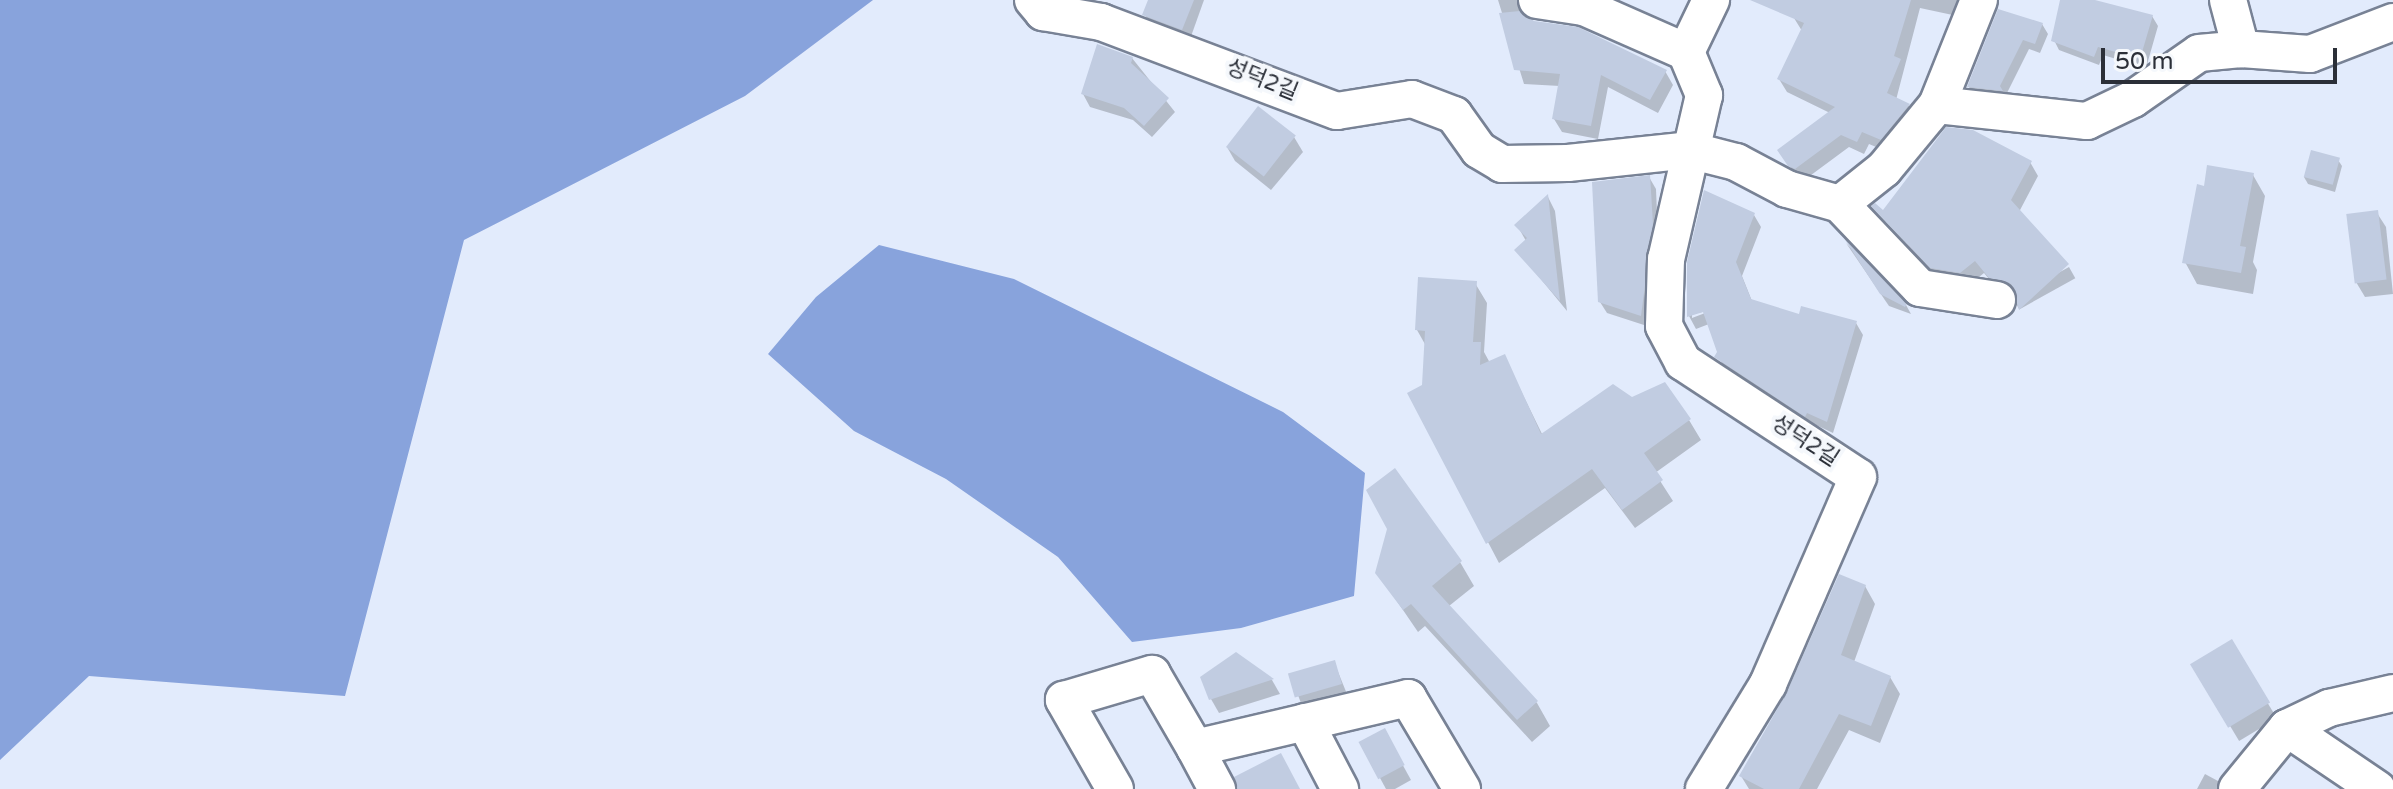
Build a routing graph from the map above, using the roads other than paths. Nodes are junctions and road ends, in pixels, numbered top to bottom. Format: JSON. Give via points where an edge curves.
{"nodes":[{"id":1,"x":1033,"y":0,"type":"edge"},
{"id":2,"x":1537,"y":0,"type":"edge"},
{"id":3,"x":1711,"y":0,"type":"edge"},
{"id":4,"x":1979,"y":0,"type":"edge"},
{"id":5,"x":2228,"y":0,"type":"edge"},
{"id":6,"x":2393,"y":22,"type":"edge"},
{"id":7,"x":2241,"y":49,"type":"junction"},
{"id":8,"x":1686,"y":52,"type":"junction"},
{"id":9,"x":1937,"y":105,"type":"junction"},
{"id":10,"x":1689,"y":150,"type":"junction"},
{"id":11,"x":1840,"y":204,"type":"junction"},
{"id":12,"x":1997,"y":300,"type":"dead end"},
{"id":13,"x":2393,"y":693,"type":"edge"},
{"id":14,"x":1305,"y":722,"type":"junction"},
{"id":15,"x":2287,"y":728,"type":"junction"},
{"id":16,"x":1195,"y":748,"type":"junction"},
{"id":17,"x":1115,"y":789,"type":"edge"},
{"id":18,"x":1217,"y":789,"type":"edge"},
{"id":19,"x":1340,"y":789,"type":"edge"},
{"id":20,"x":1462,"y":789,"type":"edge"},
{"id":21,"x":1704,"y":789,"type":"edge"},
{"id":22,"x":2237,"y":789,"type":"edge"},
{"id":23,"x":2377,"y":789,"type":"edge"}],
"edges":[{"from":1,"to":10,"type":"street","name":"성덕2길","via":[[1043,12],[1101,22],[1337,111],[1412,99],[1454,115],[1479,150],[1502,164]]},
{"from":2,"to":8,"type":"street","via":[[1584,7]]},
{"from":3,"to":8,"type":"street"},
{"from":4,"to":9,"type":"street"},
{"from":5,"to":7,"type":"street"},
{"from":6,"to":7,"type":"street","via":[[2310,54]]},
{"from":7,"to":9,"type":"street","via":[[2199,53],[2133,99],[2087,121]]},
{"from":8,"to":10,"type":"street","name":"성덕2길","via":[[1704,95]]},
{"from":9,"to":11,"type":"street","via":[[1884,169]]},
{"from":10,"to":11,"type":"street","name":"성덕2길","via":[[1736,162],[1787,189]]},
{"from":10,"to":21,"type":"street","name":"성덕2길","via":[[1666,259],[1664,326],[1683,362],[1858,477],[1768,684]]},
{"from":11,"to":12,"type":"street","via":[[1920,288]]},
{"from":13,"to":15,"type":"street","via":[[2329,708]]},
{"from":14,"to":16,"type":"street"},
{"from":14,"to":19,"type":"street"},
{"from":14,"to":20,"type":"street","via":[[1408,698]]},
{"from":15,"to":22,"type":"street"},
{"from":15,"to":23,"type":"street"},
{"from":16,"to":17,"type":"street","via":[[1152,674],[1064,700]]},
{"from":16,"to":18,"type":"street"}]}
